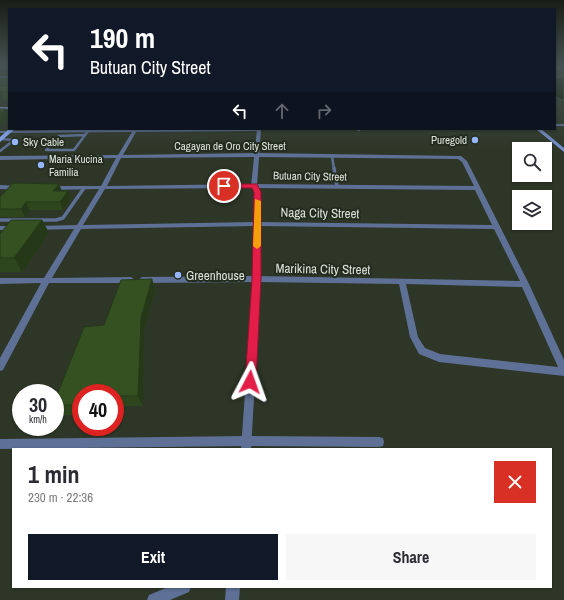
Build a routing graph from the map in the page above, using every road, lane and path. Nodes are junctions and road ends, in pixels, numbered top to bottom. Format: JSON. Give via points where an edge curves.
{"nodes":[{"id":1,"x":135,"y":130,"type":"edge"},
{"id":2,"x":259,"y":130,"type":"edge"},
{"id":3,"x":539,"y":130,"type":"edge"},
{"id":4,"x":11,"y":131,"type":"edge"},
{"id":5,"x":0,"y":132,"type":"edge"},
{"id":6,"x":87,"y":133,"type":"junction"},
{"id":7,"x":0,"y":140,"type":"edge"},
{"id":8,"x":564,"y":150,"type":"edge"},
{"id":9,"x":0,"y":151,"type":"edge"},
{"id":10,"x":257,"y":155,"type":"junction"},
{"id":11,"x":120,"y":156,"type":"junction"},
{"id":12,"x":332,"y":156,"type":"junction"},
{"id":13,"x":0,"y":158,"type":"edge"},
{"id":14,"x":254,"y":186,"type":"junction"},
{"id":15,"x":337,"y":186,"type":"junction"},
{"id":16,"x":0,"y":188,"type":"edge"},
{"id":17,"x":26,"y":188,"type":"edge"},
{"id":18,"x":41,"y":188,"type":"edge"},
{"id":19,"x":84,"y":188,"type":"junction"},
{"id":20,"x":103,"y":188,"type":"junction"},
{"id":21,"x":476,"y":188,"type":"junction"},
{"id":22,"x":0,"y":220,"type":"edge"},
{"id":23,"x":258,"y":224,"type":"junction"},
{"id":24,"x":496,"y":227,"type":"junction"},
{"id":25,"x":0,"y":228,"type":"edge"},
{"id":26,"x":24,"y":228,"type":"edge"},
{"id":27,"x":32,"y":228,"type":"edge"},
{"id":28,"x":79,"y":228,"type":"junction"},
{"id":29,"x":257,"y":279,"type":"junction"},
{"id":30,"x":0,"y":281,"type":"edge"},
{"id":31,"x":46,"y":281,"type":"junction"},
{"id":32,"x":402,"y":282,"type":"junction"},
{"id":33,"x":525,"y":284,"type":"junction"},
{"id":34,"x":0,"y":367,"type":"edge"},
{"id":35,"x":564,"y":371,"type":"edge"},
{"id":36,"x":379,"y":442,"type":"dead end"},
{"id":37,"x":0,"y":444,"type":"edge"},
{"id":38,"x":246,"y":445,"type":"edge"},
{"id":39,"x":182,"y":588,"type":"edge"},
{"id":40,"x":233,"y":588,"type":"edge"},
{"id":41,"x":154,"y":600,"type":"edge"},
{"id":42,"x":232,"y":600,"type":"edge"}],
"edges":[{"from":1,"to":2,"type":"street"},
{"from":1,"to":6,"type":"street"},
{"from":1,"to":11,"type":"street"},
{"from":2,"to":10,"type":"street"},
{"from":3,"to":8,"type":"main road"},
{"from":4,"to":5,"type":"street"},
{"from":4,"to":6,"type":"street"},
{"from":4,"to":7,"type":"main road"},
{"from":6,"to":6,"type":"lane","via":[[74,150],[46,150],[59,136]]},
{"from":7,"to":9,"type":"lane","via":[[14,140]]},
{"from":10,"to":11,"type":"street","name":"Cagayan de Oro City Street"},
{"from":10,"to":12,"type":"street","name":"Cagayan de Oro City Street"},
{"from":10,"to":14,"type":"street"},
{"from":11,"to":13,"type":"street","name":"Cagayan de Oro City Street"},
{"from":11,"to":20,"type":"street"},
{"from":12,"to":15,"type":"lane"},
{"from":12,"to":21,"type":"street","name":"Cagayan de Oro City Street","via":[[459,157],[464,161]]},
{"from":14,"to":15,"type":"street","name":"Butuan City Street"},
{"from":14,"to":20,"type":"street","name":"Butuan City Street"},
{"from":14,"to":23,"type":"street","via":[[258,192]]},
{"from":15,"to":21,"type":"street","name":"Butuan City Street"},
{"from":16,"to":17,"type":"street"},
{"from":18,"to":19,"type":"street","name":"Butuan City Street"},
{"from":19,"to":20,"type":"street","name":"Butuan City Street"},
{"from":19,"to":22,"type":"lane","via":[[64,218]]},
{"from":20,"to":28,"type":"street"},
{"from":21,"to":24,"type":"street"},
{"from":23,"to":24,"type":"street","name":"Naga City Street"},
{"from":23,"to":28,"type":"street","name":"Naga City Street"},
{"from":23,"to":29,"type":"street"},
{"from":24,"to":33,"type":"street"},
{"from":25,"to":26,"type":"street"},
{"from":27,"to":28,"type":"street","name":"Naga City Street"},
{"from":28,"to":31,"type":"street"},
{"from":29,"to":31,"type":"street","name":"Marikina City Street"},
{"from":29,"to":32,"type":"street","name":"Marikina City Street"},
{"from":29,"to":38,"type":"street"},
{"from":30,"to":31,"type":"street","name":"Marikina City Street"},
{"from":31,"to":34,"type":"street"},
{"from":32,"to":33,"type":"street","name":"Marikina City Street"},
{"from":32,"to":35,"type":"street","via":[[414,337],[422,351],[439,358]]},
{"from":33,"to":35,"type":"street"},
{"from":36,"to":38,"type":"street"},
{"from":37,"to":38,"type":"street"},
{"from":39,"to":41,"type":"street"},
{"from":40,"to":42,"type":"street"}]}
